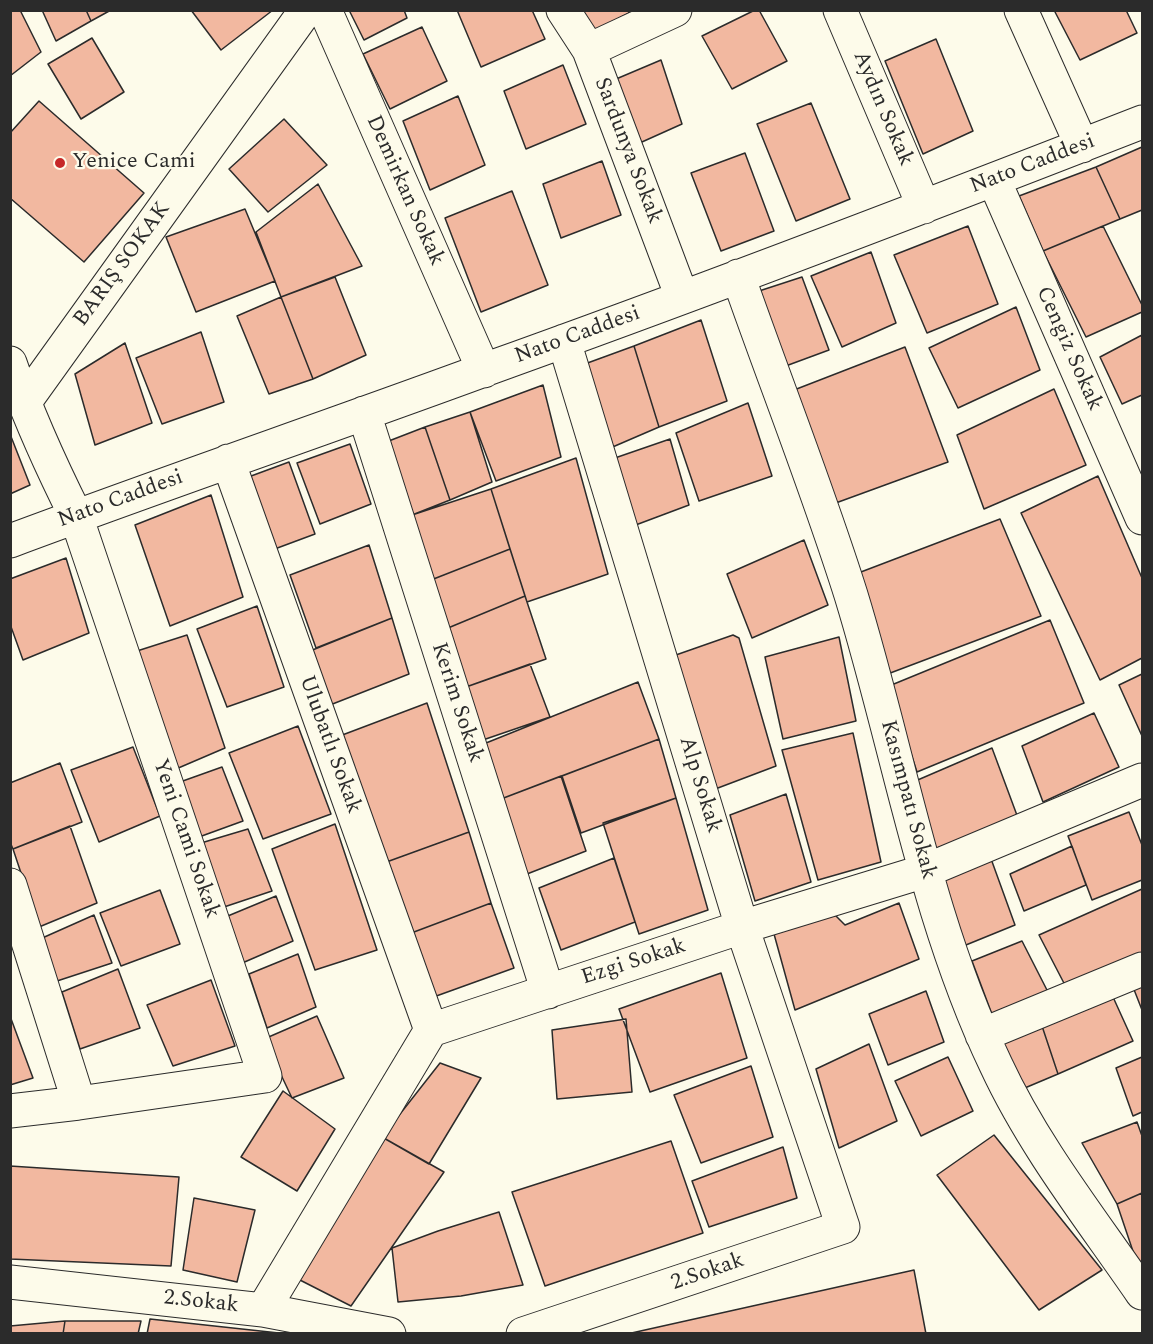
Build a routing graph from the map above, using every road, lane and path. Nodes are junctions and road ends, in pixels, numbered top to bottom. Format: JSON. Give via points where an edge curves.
{"nodes":[{"id":1,"x":306,"y":10,"type":"edge"},
{"id":2,"x":325,"y":10,"type":"edge"},
{"id":3,"x":563,"y":10,"type":"edge"},
{"id":4,"x":675,"y":10,"type":"edge"},
{"id":5,"x":840,"y":10,"type":"edge"},
{"id":6,"x":1021,"y":10,"type":"edge"},
{"id":7,"x":589,"y":50,"type":"junction"},
{"id":8,"x":1143,"y":122,"type":"edge"},
{"id":9,"x":1082,"y":146,"type":"junction"},
{"id":10,"x":994,"y":180,"type":"junction"},
{"id":11,"x":924,"y":207,"type":"junction"},
{"id":12,"x":738,"y":276,"type":"junction"},
{"id":13,"x":682,"y":297,"type":"junction"},
{"id":14,"x":564,"y":341,"type":"junction"},
{"id":15,"x":10,"y":363,"type":"edge"},
{"id":16,"x":484,"y":370,"type":"junction"},
{"id":17,"x":24,"y":403,"type":"junction"},
{"id":18,"x":364,"y":413,"type":"junction"},
{"id":19,"x":228,"y":461,"type":"junction"},
{"id":20,"x":76,"y":516,"type":"junction"},
{"id":21,"x":1143,"y":518,"type":"edge"},
{"id":22,"x":10,"y":541,"type":"edge"},
{"id":23,"x":1143,"y":780,"type":"edge"},
{"id":24,"x":925,"y":871,"type":"junction"},
{"id":25,"x":10,"y":885,"type":"edge"},
{"id":26,"x":742,"y":927,"type":"junction"},
{"id":27,"x":1143,"y":969,"type":"edge"},
{"id":28,"x":548,"y":992,"type":"junction"},
{"id":29,"x":431,"y":1030,"type":"junction"},
{"id":30,"x":982,"y":1035,"type":"junction"},
{"id":31,"x":79,"y":1103,"type":"junction"},
{"id":32,"x":10,"y":1110,"type":"edge"},
{"id":33,"x":843,"y":1227,"type":"joint"},
{"id":34,"x":10,"y":1282,"type":"edge"},
{"id":35,"x":1143,"y":1293,"type":"edge"},
{"id":36,"x":263,"y":1310,"type":"junction"},
{"id":37,"x":575,"y":1326,"type":"edge"},
{"id":38,"x":389,"y":1334,"type":"edge"},
{"id":39,"x":524,"y":1334,"type":"edge"}],
"edges":[{"from":1,"to":17,"type":"street","name":"BARIŞ SOKAK"},
{"from":2,"to":16,"type":"street","name":"Demirkan Sokak"},
{"from":3,"to":7,"type":"street","name":"Sardunya Sokak"},
{"from":4,"to":7,"type":"street"},
{"from":5,"to":11,"type":"street","name":"Aydın Sokak"},
{"from":6,"to":9,"type":"street"},
{"from":7,"to":13,"type":"street","name":"Sardunya Sokak"},
{"from":8,"to":9,"type":"street","name":"Nato Caddesi"},
{"from":9,"to":10,"type":"street","name":"Nato Caddesi"},
{"from":10,"to":11,"type":"street","name":"Nato Caddesi"},
{"from":10,"to":21,"type":"street","name":"Cengiz Sokak"},
{"from":11,"to":12,"type":"street","name":"Nato Caddesi"},
{"from":12,"to":13,"type":"street","name":"Nato Caddesi"},
{"from":12,"to":24,"type":"street","name":"Kasımpatı Sokak","via":[[851,595]]},
{"from":13,"to":14,"type":"street","name":"Nato Caddesi"},
{"from":14,"to":16,"type":"street","name":"Nato Caddesi"},
{"from":14,"to":26,"type":"street","name":"Alp Sokak"},
{"from":15,"to":17,"type":"street","name":"Yeni Cami Sokak"},
{"from":16,"to":18,"type":"street","name":"Nato Caddesi"},
{"from":17,"to":20,"type":"street","name":"Yeni Cami Sokak"},
{"from":18,"to":19,"type":"street","name":"Nato Caddesi"},
{"from":18,"to":28,"type":"street","name":"Kerim Sokak"},
{"from":19,"to":20,"type":"street","name":"Nato Caddesi"},
{"from":19,"to":29,"type":"street","name":"Ulubatlı Sokak"},
{"from":20,"to":22,"type":"street","name":"Nato Caddesi"},
{"from":20,"to":31,"type":"street","name":"Yeni Cami Sokak","via":[[265,1076]]},
{"from":23,"to":24,"type":"street","name":"Ezgi Sokak"},
{"from":24,"to":26,"type":"street","name":"Ezgi Sokak"},
{"from":24,"to":30,"type":"street","name":"Kasımpatı Sokak"},
{"from":25,"to":31,"type":"street"},
{"from":26,"to":28,"type":"street","name":"Ezgi Sokak"},
{"from":26,"to":33,"type":"street","name":"Alp Sokak"},
{"from":27,"to":30,"type":"street"},
{"from":28,"to":29,"type":"street","name":"Ezgi Sokak"},
{"from":29,"to":36,"type":"street"},
{"from":30,"to":35,"type":"street","name":"Kasımpatı Sokak","via":[[1050,1159]]},
{"from":31,"to":32,"type":"street","name":"Yeni Cami Sokak"},
{"from":33,"to":37,"type":"street","name":"2.Sokak"},
{"from":34,"to":36,"type":"street","name":"2.Sokak"},
{"from":36,"to":38,"type":"street","name":"2.Sokak"},
{"from":37,"to":39,"type":"street","name":"2.Sokak"}]}
